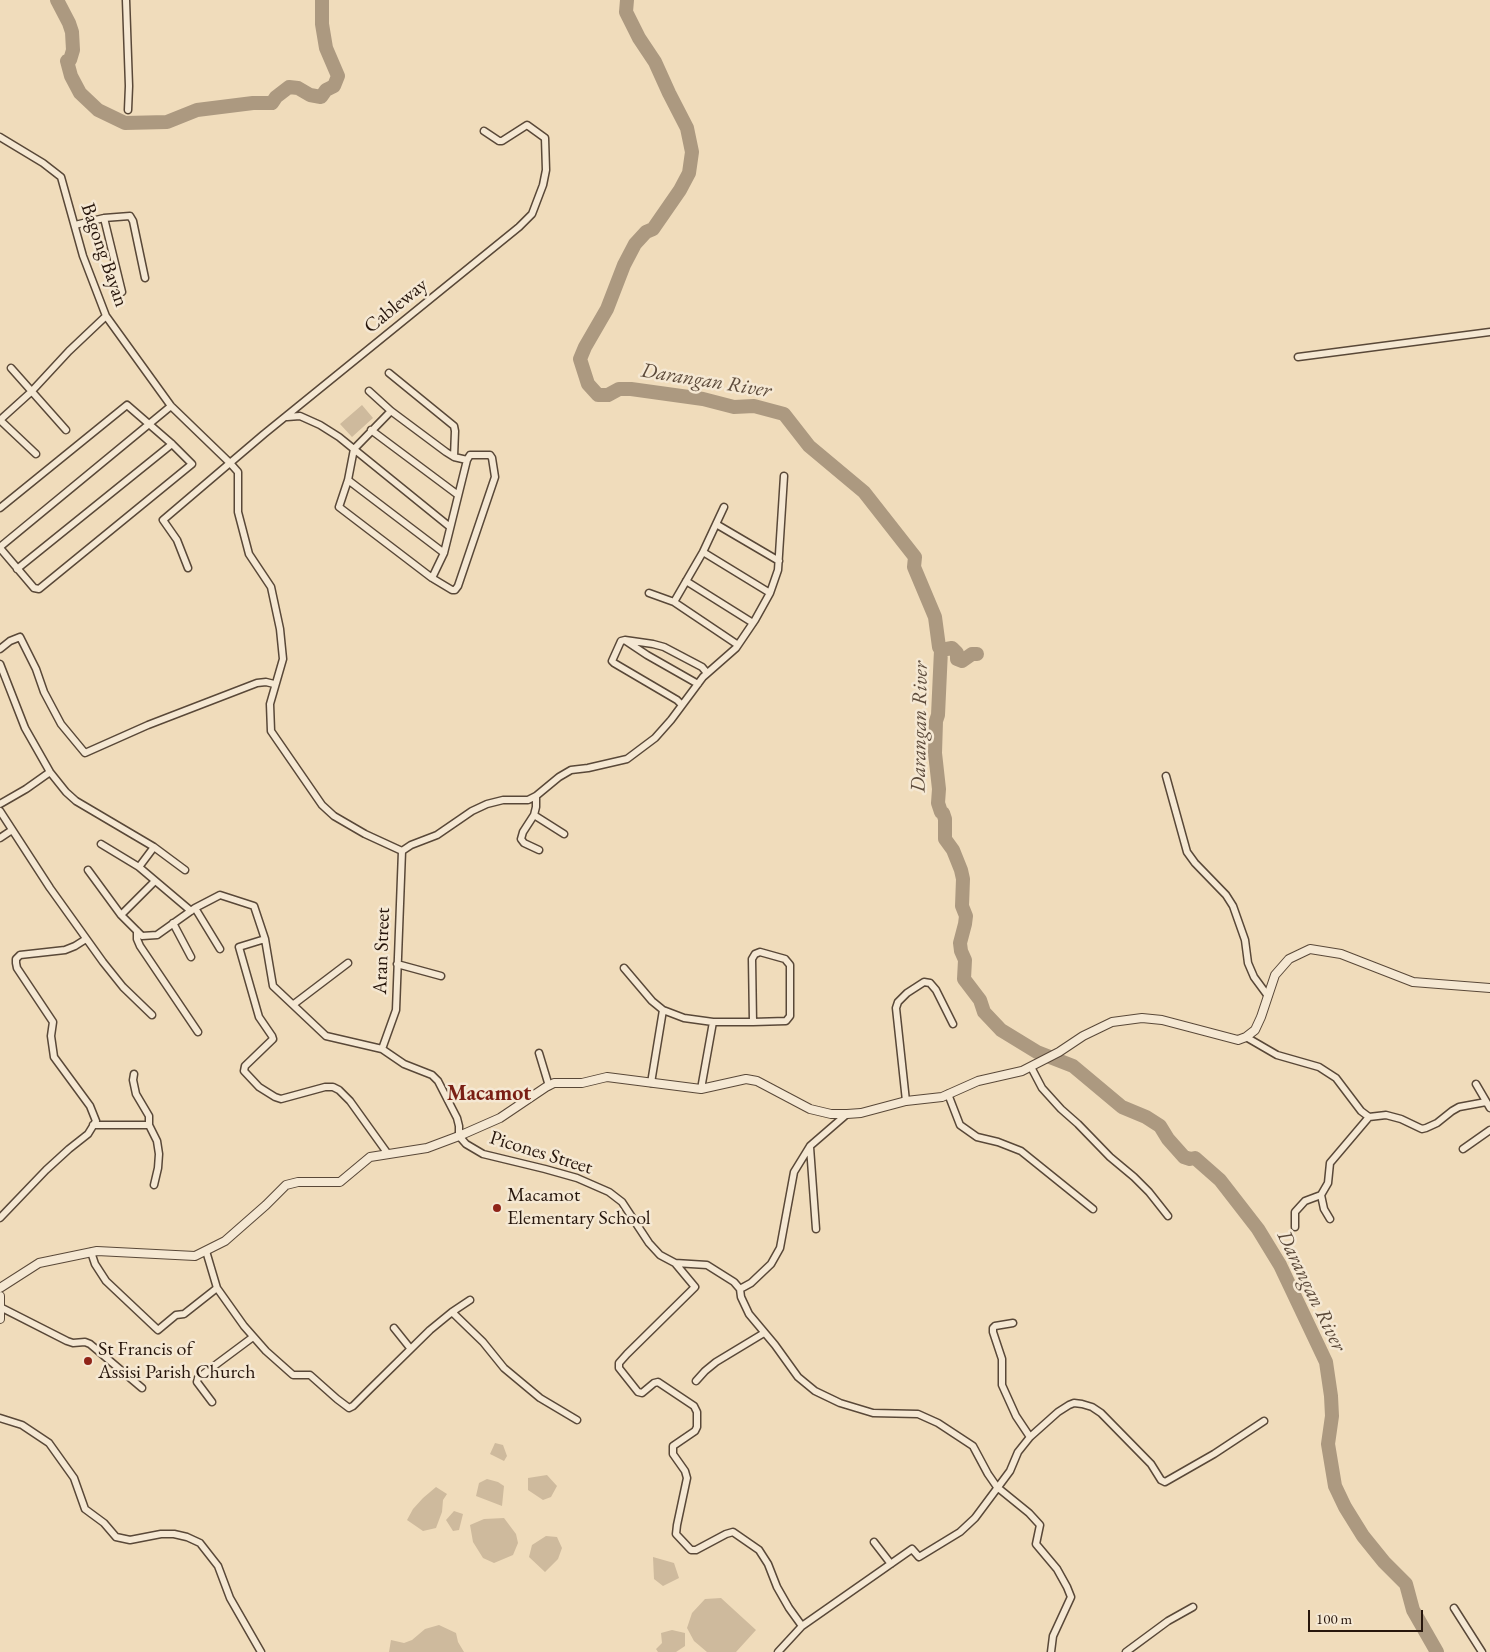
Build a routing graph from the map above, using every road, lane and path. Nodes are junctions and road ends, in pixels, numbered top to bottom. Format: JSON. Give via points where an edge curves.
{"nodes":[{"id":1,"x":126,"y":0,"type":"edge"},
{"id":2,"x":128,"y":110,"type":"dead end"},
{"id":3,"x":484,"y":131,"type":"dead end"},
{"id":4,"x":0,"y":137,"type":"edge"},
{"id":5,"x":104,"y":218,"type":"junction"},
{"id":6,"x":75,"y":225,"type":"junction"},
{"id":7,"x":145,"y":278,"type":"dead end"},
{"id":8,"x":122,"y":292,"type":"dead end"},
{"id":9,"x":106,"y":316,"type":"junction"},
{"id":10,"x":1490,"y":332,"type":"edge"},
{"id":11,"x":1298,"y":357,"type":"dead end"},
{"id":12,"x":11,"y":368,"type":"dead end"},
{"id":13,"x":389,"y":373,"type":"dead end"},
{"id":14,"x":369,"y":391,"type":"dead end"},
{"id":15,"x":31,"y":392,"type":"junction"},
{"id":16,"x":171,"y":406,"type":"junction"},
{"id":17,"x":391,"y":411,"type":"junction"},
{"id":18,"x":284,"y":418,"type":"junction"},
{"id":19,"x":0,"y":420,"type":"edge"},
{"id":20,"x":150,"y":424,"type":"junction"},
{"id":21,"x":66,"y":430,"type":"dead end"},
{"id":22,"x":372,"y":430,"type":"junction"},
{"id":23,"x":172,"y":444,"type":"junction"},
{"id":24,"x":354,"y":449,"type":"junction"},
{"id":25,"x":36,"y":454,"type":"dead end"},
{"id":26,"x":454,"y":457,"type":"junction"},
{"id":27,"x":467,"y":460,"type":"junction"},
{"id":28,"x":230,"y":463,"type":"junction"},
{"id":29,"x":784,"y":476,"type":"dead end"},
{"id":30,"x":348,"y":480,"type":"junction"},
{"id":31,"x":458,"y":495,"type":"junction"},
{"id":32,"x":724,"y":506,"type":"dead end"},
{"id":33,"x":0,"y":508,"type":"edge"},
{"id":34,"x":716,"y":524,"type":"junction"},
{"id":35,"x":450,"y":527,"type":"junction"},
{"id":36,"x":0,"y":548,"type":"edge"},
{"id":37,"x":703,"y":552,"type":"junction"},
{"id":38,"x":444,"y":553,"type":"junction"},
{"id":39,"x":779,"y":561,"type":"junction"},
{"id":40,"x":188,"y":568,"type":"dead end"},
{"id":41,"x":17,"y":569,"type":"junction"},
{"id":42,"x":432,"y":578,"type":"junction"},
{"id":43,"x":686,"y":581,"type":"junction"},
{"id":44,"x":649,"y":593,"type":"dead end"},
{"id":45,"x":770,"y":593,"type":"junction"},
{"id":46,"x":674,"y":602,"type":"junction"},
{"id":47,"x":753,"y":623,"type":"junction"},
{"id":48,"x":625,"y":640,"type":"junction"},
{"id":49,"x":738,"y":645,"type":"junction"},
{"id":50,"x":0,"y":649,"type":"edge"},
{"id":51,"x":0,"y":664,"type":"edge"},
{"id":52,"x":707,"y":673,"type":"junction"},
{"id":53,"x":274,"y":684,"type":"junction"},
{"id":54,"x":698,"y":684,"type":"junction"},
{"id":55,"x":682,"y":705,"type":"junction"},
{"id":56,"x":50,"y":772,"type":"junction"},
{"id":57,"x":1166,"y":776,"type":"dead end"},
{"id":58,"x":536,"y":796,"type":"junction"},
{"id":59,"x":0,"y":804,"type":"edge"},
{"id":60,"x":0,"y":811,"type":"edge"},
{"id":61,"x":534,"y":815,"type":"junction"},
{"id":62,"x":12,"y":830,"type":"junction"},
{"id":63,"x":564,"y":834,"type":"dead end"},
{"id":64,"x":0,"y":838,"type":"edge"},
{"id":65,"x":100,"y":844,"type":"dead end"},
{"id":66,"x":154,"y":847,"type":"junction"},
{"id":67,"x":539,"y":850,"type":"dead end"},
{"id":68,"x":402,"y":851,"type":"junction"},
{"id":69,"x":139,"y":867,"type":"junction"},
{"id":70,"x":88,"y":870,"type":"dead end"},
{"id":71,"x":185,"y":870,"type":"dead end"},
{"id":72,"x":155,"y":880,"type":"junction"},
{"id":73,"x":193,"y":909,"type":"junction"},
{"id":74,"x":121,"y":916,"type":"junction"},
{"id":75,"x":173,"y":923,"type":"junction"},
{"id":76,"x":137,"y":931,"type":"junction"},
{"id":77,"x":86,"y":939,"type":"junction"},
{"id":78,"x":265,"y":939,"type":"junction"},
{"id":79,"x":220,"y":950,"type":"dead end"},
{"id":80,"x":191,"y":957,"type":"dead end"},
{"id":81,"x":348,"y":963,"type":"dead end"},
{"id":82,"x":397,"y":964,"type":"junction"},
{"id":83,"x":624,"y":968,"type":"dead end"},
{"id":84,"x":441,"y":976,"type":"dead end"},
{"id":85,"x":1490,"y":988,"type":"edge"},
{"id":86,"x":1268,"y":996,"type":"junction"},
{"id":87,"x":294,"y":1004,"type":"junction"},
{"id":88,"x":663,"y":1010,"type":"junction"},
{"id":89,"x":152,"y":1015,"type":"dead end"},
{"id":90,"x":713,"y":1022,"type":"junction"},
{"id":91,"x":754,"y":1022,"type":"junction"},
{"id":92,"x":954,"y":1024,"type":"dead end"},
{"id":93,"x":198,"y":1032,"type":"dead end"},
{"id":94,"x":1246,"y":1037,"type":"junction"},
{"id":95,"x":382,"y":1049,"type":"junction"},
{"id":96,"x":540,"y":1053,"type":"dead end"},
{"id":97,"x":1034,"y":1066,"type":"junction"},
{"id":98,"x":134,"y":1074,"type":"dead end"},
{"id":99,"x":651,"y":1083,"type":"junction"},
{"id":100,"x":1476,"y":1084,"type":"dead end"},
{"id":101,"x":549,"y":1086,"type":"junction"},
{"id":102,"x":701,"y":1089,"type":"junction"},
{"id":103,"x":948,"y":1094,"type":"junction"},
{"id":104,"x":906,"y":1100,"type":"junction"},
{"id":105,"x":1488,"y":1105,"type":"edge"},
{"id":106,"x":847,"y":1114,"type":"junction"},
{"id":107,"x":1369,"y":1117,"type":"junction"},
{"id":108,"x":93,"y":1125,"type":"junction"},
{"id":109,"x":149,"y":1125,"type":"junction"},
{"id":110,"x":1490,"y":1130,"type":"edge"},
{"id":111,"x":459,"y":1136,"type":"junction"},
{"id":112,"x":810,"y":1146,"type":"junction"},
{"id":113,"x":1463,"y":1149,"type":"dead end"},
{"id":114,"x":388,"y":1154,"type":"junction"},
{"id":115,"x":154,"y":1185,"type":"dead end"},
{"id":116,"x":1322,"y":1195,"type":"junction"},
{"id":117,"x":1093,"y":1209,"type":"dead end"},
{"id":118,"x":1168,"y":1216,"type":"dead end"},
{"id":119,"x":0,"y":1218,"type":"edge"},
{"id":120,"x":1330,"y":1218,"type":"dead end"},
{"id":121,"x":1295,"y":1228,"type":"dead end"},
{"id":122,"x":816,"y":1229,"type":"dead end"},
{"id":123,"x":206,"y":1251,"type":"junction"},
{"id":124,"x":91,"y":1252,"type":"junction"},
{"id":125,"x":675,"y":1263,"type":"junction"},
{"id":126,"x":0,"y":1288,"type":"edge"},
{"id":127,"x":217,"y":1288,"type":"junction"},
{"id":128,"x":740,"y":1289,"type":"junction"},
{"id":129,"x":0,"y":1296,"type":"edge"},
{"id":130,"x":470,"y":1300,"type":"dead end"},
{"id":131,"x":0,"y":1307,"type":"edge"},
{"id":132,"x":452,"y":1312,"type":"junction"},
{"id":133,"x":0,"y":1319,"type":"edge"},
{"id":134,"x":1013,"y":1323,"type":"dead end"},
{"id":135,"x":394,"y":1328,"type":"dead end"},
{"id":136,"x":764,"y":1333,"type":"junction"},
{"id":137,"x":253,"y":1337,"type":"junction"},
{"id":138,"x":410,"y":1348,"type":"junction"},
{"id":139,"x":696,"y":1381,"type":"dead end"},
{"id":140,"x":142,"y":1388,"type":"dead end"},
{"id":141,"x":212,"y":1402,"type":"dead end"},
{"id":142,"x":0,"y":1418,"type":"edge"},
{"id":143,"x":578,"y":1420,"type":"dead end"},
{"id":144,"x":1264,"y":1421,"type":"dead end"},
{"id":145,"x":1030,"y":1437,"type":"junction"},
{"id":146,"x":997,"y":1487,"type":"junction"},
{"id":147,"x":874,"y":1542,"type":"dead end"},
{"id":148,"x":891,"y":1564,"type":"junction"},
{"id":149,"x":1193,"y":1608,"type":"dead end"},
{"id":150,"x":1454,"y":1608,"type":"dead end"},
{"id":151,"x":802,"y":1626,"type":"junction"},
{"id":152,"x":261,"y":1652,"type":"edge"},
{"id":153,"x":778,"y":1652,"type":"edge"},
{"id":154,"x":1051,"y":1652,"type":"edge"},
{"id":155,"x":1126,"y":1652,"type":"edge"},
{"id":156,"x":1482,"y":1652,"type":"edge"}],
"edges":[{"from":1,"to":2,"type":"street"},
{"from":3,"to":18,"type":"street","name":"Cableway","via":[[502,141],[527,125],[545,138],[546,170],[532,214]]},
{"from":4,"to":6,"type":"street","name":"Bagong Bayan","via":[[44,163],[60,177]]},
{"from":5,"to":6,"type":"street"},
{"from":5,"to":7,"type":"street","via":[[128,216],[132,219]]},
{"from":5,"to":8,"type":"street"},
{"from":6,"to":9,"type":"street","name":"Bagong Bayan"},
{"from":9,"to":15,"type":"street"},
{"from":9,"to":16,"type":"street","name":"Bagong Bayan"},
{"from":10,"to":11,"type":"street"},
{"from":12,"to":15,"type":"street"},
{"from":13,"to":26,"type":"street","via":[[454,426]]},
{"from":14,"to":17,"type":"street"},
{"from":15,"to":19,"type":"street"},
{"from":15,"to":21,"type":"street"},
{"from":16,"to":20,"type":"street"},
{"from":16,"to":28,"type":"street","name":"Bagong Bayan"},
{"from":17,"to":22,"type":"street"},
{"from":17,"to":26,"type":"street"},
{"from":18,"to":24,"type":"street","via":[[300,416],[320,425]]},
{"from":18,"to":28,"type":"street","name":"Cableway"},
{"from":19,"to":25,"type":"street"},
{"from":20,"to":23,"type":"street"},
{"from":20,"to":33,"type":"street","via":[[125,405]]},
{"from":20,"to":36,"type":"street"},
{"from":22,"to":24,"type":"street"},
{"from":22,"to":31,"type":"street"},
{"from":23,"to":41,"type":"street"},
{"from":23,"to":41,"type":"street","via":[[192,464],[190,467],[50,580],[37,589]]},
{"from":24,"to":30,"type":"street"},
{"from":24,"to":35,"type":"street"},
{"from":26,"to":27,"type":"street"},
{"from":27,"to":31,"type":"street"},
{"from":27,"to":42,"type":"street","via":[[470,455],[490,455],[495,477],[456,590]]},
{"from":28,"to":40,"type":"street","name":"Cableway","via":[[163,520],[177,540]]},
{"from":28,"to":53,"type":"street","via":[[238,472],[238,512],[249,554],[272,586],[283,659]]},
{"from":29,"to":39,"type":"street"},
{"from":30,"to":38,"type":"street"},
{"from":30,"to":42,"type":"street","via":[[339,507]]},
{"from":31,"to":35,"type":"street"},
{"from":32,"to":34,"type":"street"},
{"from":34,"to":37,"type":"street"},
{"from":34,"to":39,"type":"street"},
{"from":35,"to":38,"type":"street"},
{"from":36,"to":41,"type":"street"},
{"from":37,"to":43,"type":"street"},
{"from":37,"to":45,"type":"street"},
{"from":38,"to":42,"type":"street"},
{"from":39,"to":45,"type":"street"},
{"from":43,"to":46,"type":"street"},
{"from":43,"to":47,"type":"street"},
{"from":44,"to":46,"type":"street"},
{"from":45,"to":47,"type":"street"},
{"from":46,"to":49,"type":"street"},
{"from":47,"to":49,"type":"street"},
{"from":48,"to":52,"type":"street","via":[[664,647]]},
{"from":48,"to":54,"type":"street"},
{"from":48,"to":55,"type":"street","via":[[621,641],[612,661],[614,664]]},
{"from":49,"to":52,"type":"street"},
{"from":50,"to":53,"type":"street","via":[[20,637],[60,724],[85,753],[257,683]]},
{"from":51,"to":56,"type":"street","via":[[25,728]]},
{"from":52,"to":54,"type":"street"},
{"from":53,"to":68,"type":"street","via":[[270,704],[271,731],[322,805],[365,834]]},
{"from":54,"to":55,"type":"street"},
{"from":55,"to":58,"type":"street","via":[[655,738],[627,759],[571,770]]},
{"from":56,"to":59,"type":"street"},
{"from":56,"to":66,"type":"street","via":[[76,801]]},
{"from":57,"to":86,"type":"street","via":[[1187,852],[1234,906],[1245,940],[1248,963]]},
{"from":58,"to":61,"type":"street"},
{"from":58,"to":68,"type":"street","via":[[528,800],[487,804],[437,835]]},
{"from":60,"to":62,"type":"street"},
{"from":61,"to":63,"type":"street"},
{"from":61,"to":67,"type":"street","via":[[521,839]]},
{"from":62,"to":64,"type":"street"},
{"from":62,"to":77,"type":"street"},
{"from":65,"to":69,"type":"street"},
{"from":66,"to":69,"type":"street"},
{"from":66,"to":71,"type":"street"},
{"from":68,"to":82,"type":"street","name":"Aran Street"},
{"from":69,"to":72,"type":"street"},
{"from":70,"to":74,"type":"street"},
{"from":72,"to":73,"type":"street"},
{"from":72,"to":74,"type":"street"},
{"from":73,"to":75,"type":"street"},
{"from":73,"to":78,"type":"street","via":[[220,895],[254,906]]},
{"from":73,"to":79,"type":"street"},
{"from":74,"to":76,"type":"street"},
{"from":75,"to":76,"type":"street","via":[[158,935],[142,936]]},
{"from":75,"to":80,"type":"street"},
{"from":76,"to":93,"type":"street","via":[[140,946]]},
{"from":77,"to":89,"type":"street","via":[[123,987]]},
{"from":77,"to":108,"type":"street","via":[[65,950],[20,955],[16,963],[53,1022],[54,1057],[90,1106],[96,1121]]},
{"from":78,"to":87,"type":"street","via":[[273,986]]},
{"from":78,"to":114,"type":"street","via":[[239,948],[259,1017],[273,1039],[245,1066],[244,1071],[259,1086],[281,1099],[326,1087],[339,1090],[350,1100]]},
{"from":81,"to":87,"type":"street"},
{"from":82,"to":84,"type":"street"},
{"from":82,"to":95,"type":"street","name":"Aran Street","via":[[396,1010]]},
{"from":83,"to":88,"type":"street"},
{"from":85,"to":86,"type":"street","via":[[1413,982],[1341,954],[1310,949],[1290,959],[1275,975]]},
{"from":86,"to":94,"type":"street","via":[[1255,1030]]},
{"from":87,"to":95,"type":"street","via":[[326,1036]]},
{"from":88,"to":90,"type":"street","via":[[684,1018]]},
{"from":88,"to":99,"type":"street"},
{"from":90,"to":91,"type":"street"},
{"from":90,"to":102,"type":"street"},
{"from":91,"to":91,"type":"street","via":[[752,959],[760,952],[785,959],[790,965],[790,1016],[786,1021]]},
{"from":92,"to":104,"type":"street","via":[[930,983],[924,982],[898,1002]]},
{"from":94,"to":97,"type":"street","via":[[1238,1040],[1162,1020],[1142,1018],[1112,1022],[1082,1036]]},
{"from":94,"to":107,"type":"street","via":[[1277,1055],[1319,1067],[1336,1078]]},
{"from":95,"to":111,"type":"street","via":[[438,1081],[457,1118]]},
{"from":96,"to":101,"type":"street"},
{"from":97,"to":103,"type":"street","via":[[978,1081]]},
{"from":97,"to":118,"type":"street","via":[[1042,1088],[1139,1182]]},
{"from":98,"to":109,"type":"street","via":[[136,1094],[149,1116]]},
{"from":99,"to":101,"type":"street","via":[[607,1077]]},
{"from":99,"to":102,"type":"street"},
{"from":100,"to":105,"type":"street"},
{"from":101,"to":111,"type":"street","via":[[500,1118]]},
{"from":102,"to":106,"type":"street","via":[[746,1080],[757,1081],[810,1109]]},
{"from":103,"to":104,"type":"street"},
{"from":103,"to":117,"type":"street","via":[[960,1125],[977,1137],[1021,1151]]},
{"from":104,"to":106,"type":"street"},
{"from":105,"to":107,"type":"street","via":[[1459,1107],[1426,1128],[1386,1115]]},
{"from":106,"to":112,"type":"street"},
{"from":107,"to":116,"type":"street","via":[[1330,1163],[1328,1183]]},
{"from":108,"to":109,"type":"street"},
{"from":108,"to":119,"type":"street","via":[[88,1134],[46,1170]]},
{"from":109,"to":115,"type":"street","via":[[159,1154]]},
{"from":110,"to":113,"type":"street"},
{"from":111,"to":114,"type":"street","via":[[428,1148]]},
{"from":111,"to":125,"type":"street","name":"Picones Street","via":[[479,1152],[577,1178],[609,1192],[622,1202],[660,1256]]},
{"from":112,"to":122,"type":"street"},
{"from":112,"to":128,"type":"street","via":[[794,1172],[780,1248],[771,1264]]},
{"from":114,"to":123,"type":"street","via":[[370,1157],[340,1182],[286,1184],[225,1241]]},
{"from":116,"to":120,"type":"street","via":[[1324,1209]]},
{"from":116,"to":121,"type":"street","via":[[1305,1201],[1294,1212]]},
{"from":123,"to":124,"type":"street","via":[[195,1256]]},
{"from":123,"to":127,"type":"street"},
{"from":124,"to":126,"type":"street","via":[[39,1263]]},
{"from":124,"to":127,"type":"street","via":[[106,1281],[158,1330]]},
{"from":125,"to":128,"type":"street","name":"Picones Street","via":[[707,1265]]},
{"from":125,"to":151,"type":"street","via":[[695,1286],[619,1363],[638,1392],[642,1394],[658,1382],[694,1406],[697,1412],[695,1431],[673,1446],[673,1454],[687,1478],[676,1534],[691,1550],[733,1532],[759,1550],[777,1587]]},
{"from":127,"to":137,"type":"street"},
{"from":128,"to":136,"type":"street","via":[[749,1314]]},
{"from":129,"to":131,"type":"street"},
{"from":130,"to":132,"type":"street"},
{"from":131,"to":133,"type":"street"},
{"from":131,"to":140,"type":"street","via":[[67,1341],[90,1344]]},
{"from":132,"to":138,"type":"street"},
{"from":132,"to":143,"type":"street","via":[[504,1368],[540,1398]]},
{"from":134,"to":145,"type":"street","via":[[995,1326],[993,1332],[1002,1359],[1002,1385]]},
{"from":135,"to":138,"type":"street"},
{"from":136,"to":139,"type":"street","via":[[716,1362]]},
{"from":136,"to":146,"type":"street","via":[[798,1377],[815,1391],[840,1403],[874,1413],[918,1414],[957,1434],[973,1446]]},
{"from":137,"to":138,"type":"street","via":[[293,1374],[310,1375],[349,1408]]},
{"from":137,"to":141,"type":"street","via":[[198,1378]]},
{"from":142,"to":152,"type":"street","via":[[22,1425],[49,1443],[74,1478],[85,1509],[116,1537],[130,1540],[174,1534],[200,1544],[218,1566],[230,1598]]},
{"from":144,"to":145,"type":"street","via":[[1165,1482],[1118,1428],[1092,1407],[1069,1405]]},
{"from":145,"to":146,"type":"street"},
{"from":146,"to":148,"type":"street","via":[[975,1518],[960,1532],[919,1557],[912,1549]]},
{"from":146,"to":154,"type":"street","via":[[1040,1525],[1036,1544],[1057,1570],[1071,1597],[1053,1636]]},
{"from":147,"to":148,"type":"street"},
{"from":148,"to":151,"type":"street"},
{"from":149,"to":155,"type":"street","via":[[1168,1621]]},
{"from":150,"to":156,"type":"street"},
{"from":151,"to":153,"type":"street"}]}
